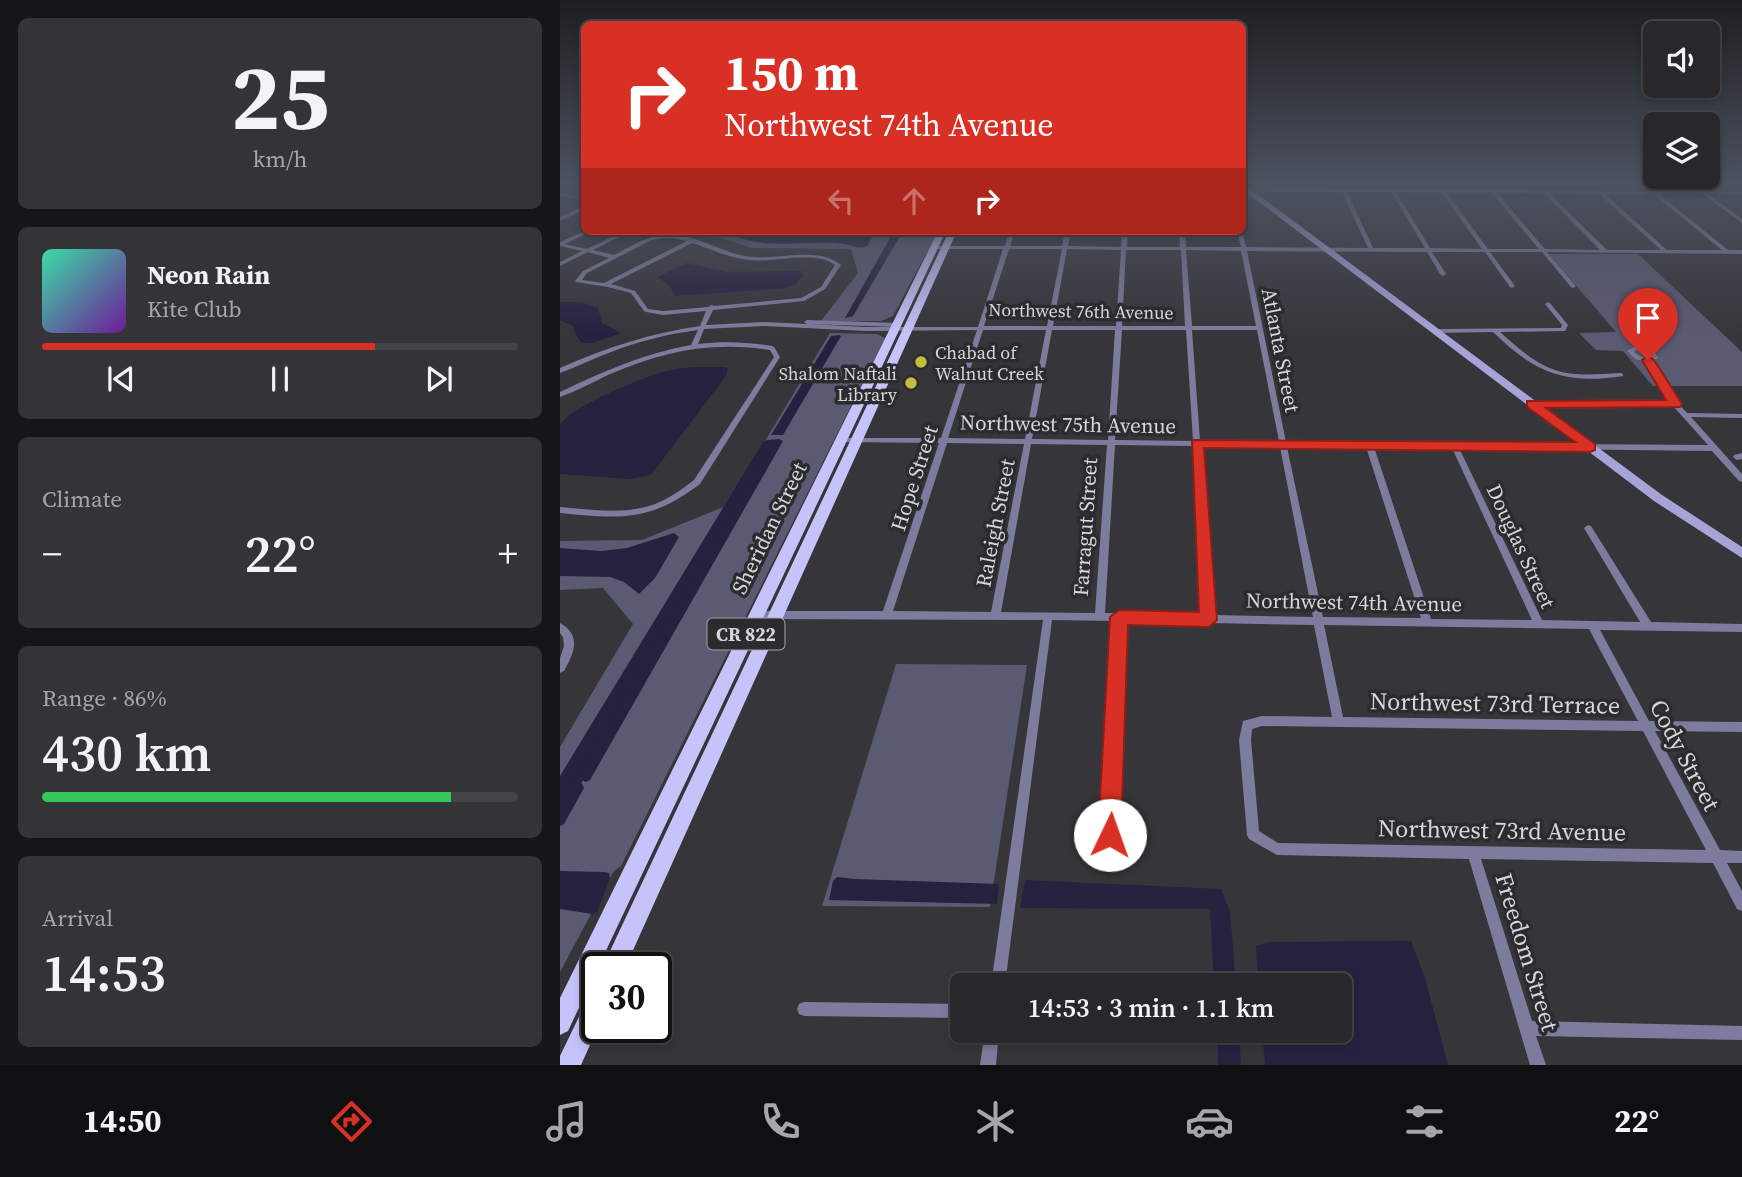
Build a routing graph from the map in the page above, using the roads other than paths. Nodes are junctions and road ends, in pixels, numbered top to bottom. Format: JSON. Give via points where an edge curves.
{"nodes":[{"id":1,"x":581,"y":235,"type":"edge"},
{"id":2,"x":620,"y":235,"type":"edge"},
{"id":3,"x":942,"y":235,"type":"edge"},
{"id":4,"x":950,"y":235,"type":"edge"},
{"id":5,"x":1011,"y":235,"type":"edge"},
{"id":6,"x":1067,"y":235,"type":"edge"},
{"id":7,"x":1125,"y":235,"type":"edge"},
{"id":8,"x":1182,"y":235,"type":"edge"},
{"id":9,"x":1241,"y":235,"type":"edge"},
{"id":10,"x":1308,"y":235,"type":"edge"},
{"id":11,"x":1364,"y":235,"type":"edge"},
{"id":12,"x":1419,"y":235,"type":"edge"},
{"id":13,"x":1474,"y":235,"type":"edge"},
{"id":14,"x":1529,"y":235,"type":"edge"},
{"id":15,"x":1588,"y":235,"type":"edge"},
{"id":16,"x":1647,"y":235,"type":"edge"},
{"id":17,"x":1706,"y":235,"type":"edge"},
{"id":18,"x":691,"y":241,"type":"junction"},
{"id":19,"x":560,"y":244,"type":"edge"},
{"id":20,"x":940,"y":247,"type":"junction"},
{"id":21,"x":1007,"y":247,"type":"junction"},
{"id":22,"x":1065,"y":248,"type":"junction"},
{"id":23,"x":1124,"y":248,"type":"junction"},
{"id":24,"x":1183,"y":248,"type":"junction"},
{"id":25,"x":1243,"y":249,"type":"junction"},
{"id":26,"x":1328,"y":249,"type":"junction"},
{"id":27,"x":1371,"y":249,"type":"junction"},
{"id":28,"x":1428,"y":250,"type":"junction"},
{"id":29,"x":587,"y":251,"type":"junction"},
{"id":30,"x":1486,"y":251,"type":"junction"},
{"id":31,"x":1543,"y":251,"type":"junction"},
{"id":32,"x":1605,"y":251,"type":"junction"},
{"id":33,"x":1666,"y":252,"type":"junction"},
{"id":34,"x":1727,"y":252,"type":"junction"},
{"id":35,"x":1742,"y":252,"type":"edge"},
{"id":36,"x":614,"y":257,"type":"junction"},
{"id":37,"x":560,"y":264,"type":"edge"},
{"id":38,"x":1443,"y":274,"type":"dead end"},
{"id":39,"x":604,"y":285,"type":"junction"},
{"id":40,"x":1512,"y":286,"type":"dead end"},
{"id":41,"x":1573,"y":286,"type":"dead end"},
{"id":42,"x":1548,"y":304,"type":"dead end"},
{"id":43,"x":712,"y":307,"type":"junction"},
{"id":44,"x":982,"y":326,"type":"junction"},
{"id":45,"x":704,"y":327,"type":"junction"},
{"id":46,"x":900,"y":327,"type":"junction"},
{"id":47,"x":1051,"y":327,"type":"junction"},
{"id":48,"x":1120,"y":327,"type":"junction"},
{"id":49,"x":1188,"y":328,"type":"junction"},
{"id":50,"x":1258,"y":328,"type":"junction"},
{"id":51,"x":1436,"y":331,"type":"junction"},
{"id":52,"x":1496,"y":332,"type":"junction"},
{"id":53,"x":694,"y":346,"type":"junction"},
{"id":54,"x":1648,"y":360,"type":"dead end"},
{"id":55,"x":560,"y":371,"type":"edge"},
{"id":56,"x":1621,"y":375,"type":"dead end"},
{"id":57,"x":560,"y":395,"type":"edge"},
{"id":58,"x":1532,"y":404,"type":"junction"},
{"id":59,"x":1675,"y":404,"type":"junction"},
{"id":60,"x":1685,"y":415,"type":"junction"},
{"id":61,"x":1742,"y":416,"type":"edge"},
{"id":62,"x":849,"y":440,"type":"junction"},
{"id":63,"x":945,"y":440,"type":"junction"},
{"id":64,"x":1028,"y":442,"type":"junction"},
{"id":65,"x":1111,"y":442,"type":"junction"},
{"id":66,"x":1196,"y":443,"type":"junction"},
{"id":67,"x":1282,"y":443,"type":"junction"},
{"id":68,"x":1369,"y":444,"type":"junction"},
{"id":69,"x":1454,"y":445,"type":"junction"},
{"id":70,"x":1590,"y":447,"type":"junction"},
{"id":71,"x":1714,"y":448,"type":"junction"},
{"id":72,"x":1742,"y":479,"type":"edge"},
{"id":73,"x":560,"y":510,"type":"edge"},
{"id":74,"x":1588,"y":528,"type":"dead end"},
{"id":75,"x":1742,"y":553,"type":"edge"},
{"id":76,"x":755,"y":615,"type":"junction"},
{"id":77,"x":777,"y":615,"type":"junction"},
{"id":78,"x":887,"y":615,"type":"junction"},
{"id":79,"x":995,"y":616,"type":"junction"},
{"id":80,"x":1048,"y":616,"type":"junction"},
{"id":81,"x":1100,"y":617,"type":"junction"},
{"id":82,"x":1119,"y":617,"type":"junction"},
{"id":83,"x":1209,"y":620,"type":"junction"},
{"id":84,"x":1319,"y":620,"type":"junction"},
{"id":85,"x":1427,"y":622,"type":"junction"},
{"id":86,"x":1539,"y":625,"type":"junction"},
{"id":87,"x":1592,"y":625,"type":"junction"},
{"id":88,"x":1648,"y":626,"type":"junction"},
{"id":89,"x":1742,"y":628,"type":"edge"},
{"id":90,"x":564,"y":630,"type":"edge"},
{"id":91,"x":560,"y":668,"type":"edge"},
{"id":92,"x":1339,"y":722,"type":"junction"},
{"id":93,"x":1646,"y":726,"type":"junction"},
{"id":94,"x":1742,"y":727,"type":"edge"},
{"id":95,"x":1110,"y":835,"type":"dead end"},
{"id":96,"x":1263,"y":843,"type":"joint"},
{"id":97,"x":1473,"y":852,"type":"junction"},
{"id":98,"x":1716,"y":857,"type":"junction"},
{"id":99,"x":1742,"y":857,"type":"edge"},
{"id":100,"x":1742,"y":904,"type":"edge"},
{"id":101,"x":608,"y":924,"type":"junction"},
{"id":102,"x":634,"y":924,"type":"junction"},
{"id":103,"x":621,"y":952,"type":"edge"},
{"id":104,"x":1001,"y":973,"type":"edge"},
{"id":105,"x":804,"y":1009,"type":"dead end"},
{"id":106,"x":950,"y":1011,"type":"edge"},
{"id":107,"x":560,"y":1023,"type":"edge"},
{"id":108,"x":1527,"y":1028,"type":"junction"},
{"id":109,"x":1742,"y":1033,"type":"edge"},
{"id":110,"x":581,"y":1039,"type":"edge"},
{"id":111,"x":991,"y":1043,"type":"edge"},
{"id":112,"x":569,"y":1065,"type":"edge"},
{"id":113,"x":988,"y":1065,"type":"edge"},
{"id":114,"x":1538,"y":1065,"type":"edge"}],
"edges":[{"from":1,"to":19,"type":"street"},
{"from":2,"to":29,"type":"street"},
{"from":3,"to":20,"type":"main road","name":"Sheridan Street","number":"CR 822"},
{"from":4,"to":20,"type":"main road","name":"Sheridan Street","number":"CR 822"},
{"from":5,"to":21,"type":"street","name":"Hope Street"},
{"from":6,"to":22,"type":"street","name":"Raleigh Street"},
{"from":7,"to":23,"type":"street","name":"Farragut Street"},
{"from":8,"to":24,"type":"street"},
{"from":9,"to":25,"type":"street","name":"Atlanta Street"},
{"from":10,"to":26,"type":"main road"},
{"from":11,"to":27,"type":"street"},
{"from":12,"to":28,"type":"street"},
{"from":13,"to":30,"type":"street"},
{"from":14,"to":31,"type":"street"},
{"from":15,"to":32,"type":"street"},
{"from":16,"to":33,"type":"street"},
{"from":17,"to":34,"type":"street"},
{"from":18,"to":36,"type":"street","via":[[664,236]]},
{"from":18,"to":39,"type":"street"},
{"from":18,"to":43,"type":"street","via":[[747,259],[833,259],[837,268],[827,283],[802,300]]},
{"from":19,"to":29,"type":"street"},
{"from":20,"to":21,"type":"street"},
{"from":20,"to":46,"type":"main road","name":"Sheridan Street","number":"CR 822"},
{"from":21,"to":22,"type":"street"},
{"from":21,"to":44,"type":"street","name":"Hope Street"},
{"from":22,"to":23,"type":"street"},
{"from":22,"to":47,"type":"street","name":"Raleigh Street"},
{"from":23,"to":24,"type":"street"},
{"from":23,"to":48,"type":"street","name":"Farragut Street"},
{"from":24,"to":25,"type":"street"},
{"from":24,"to":49,"type":"street"},
{"from":25,"to":26,"type":"street"},
{"from":25,"to":50,"type":"street","name":"Atlanta Street"},
{"from":26,"to":27,"type":"street"},
{"from":26,"to":51,"type":"main road"},
{"from":27,"to":28,"type":"street"},
{"from":28,"to":30,"type":"street"},
{"from":28,"to":38,"type":"street"},
{"from":29,"to":36,"type":"street"},
{"from":29,"to":37,"type":"street"},
{"from":30,"to":31,"type":"street"},
{"from":30,"to":40,"type":"street"},
{"from":31,"to":32,"type":"street"},
{"from":31,"to":41,"type":"street"},
{"from":32,"to":33,"type":"street"},
{"from":33,"to":34,"type":"street"},
{"from":34,"to":35,"type":"street"},
{"from":36,"to":39,"type":"street","via":[[585,272],[578,281]]},
{"from":39,"to":43,"type":"street","via":[[633,292],[642,306],[654,312]]},
{"from":42,"to":52,"type":"street","via":[[1566,325],[1563,330]]},
{"from":43,"to":45,"type":"street"},
{"from":44,"to":46,"type":"street","name":"Northwest 76th Avenue"},
{"from":44,"to":47,"type":"street","name":"Northwest 76th Avenue"},
{"from":44,"to":63,"type":"street","name":"Hope Street"},
{"from":45,"to":46,"type":"street","name":"Northwest 76th Avenue"},
{"from":45,"to":53,"type":"street"},
{"from":45,"to":55,"type":"street","name":"Northwest 76th Avenue","via":[[639,339]]},
{"from":46,"to":62,"type":"main road","name":"Sheridan Street","number":"CR 822"},
{"from":47,"to":48,"type":"street","name":"Northwest 76th Avenue"},
{"from":47,"to":64,"type":"street","name":"Raleigh Street"},
{"from":48,"to":49,"type":"street","name":"Northwest 76th Avenue"},
{"from":48,"to":65,"type":"street","name":"Farragut Street"},
{"from":49,"to":50,"type":"street","name":"Northwest 76th Avenue"},
{"from":49,"to":66,"type":"street"},
{"from":50,"to":67,"type":"street","name":"Atlanta Street"},
{"from":51,"to":52,"type":"street"},
{"from":51,"to":58,"type":"main road"},
{"from":52,"to":56,"type":"street","via":[[1555,375]]},
{"from":53,"to":57,"type":"street","via":[[642,358]]},
{"from":53,"to":73,"type":"street","via":[[763,346],[776,352],[776,361],[697,482],[674,499],[633,514]]},
{"from":54,"to":59,"type":"street"},
{"from":58,"to":59,"type":"street"},
{"from":58,"to":70,"type":"main road"},
{"from":59,"to":60,"type":"street"},
{"from":60,"to":61,"type":"street"},
{"from":60,"to":71,"type":"street"},
{"from":62,"to":63,"type":"street","name":"Northwest 75th Avenue"},
{"from":62,"to":76,"type":"main road","name":"Sheridan Street","number":"CR 822"},
{"from":62,"to":77,"type":"main road","name":"Sheridan Street","number":"CR 822"},
{"from":63,"to":64,"type":"street","name":"Northwest 75th Avenue"},
{"from":63,"to":78,"type":"street","name":"Hope Street"},
{"from":64,"to":65,"type":"street","name":"Northwest 75th Avenue"},
{"from":64,"to":79,"type":"street","name":"Raleigh Street"},
{"from":65,"to":66,"type":"street","name":"Northwest 75th Avenue"},
{"from":65,"to":81,"type":"street","name":"Farragut Street"},
{"from":66,"to":67,"type":"street","name":"Northwest 75th Avenue"},
{"from":66,"to":83,"type":"street"},
{"from":67,"to":68,"type":"street","name":"Northwest 75th Avenue"},
{"from":67,"to":84,"type":"street","name":"Atlanta Street"},
{"from":68,"to":69,"type":"street","name":"Northwest 75th Avenue"},
{"from":68,"to":85,"type":"street"},
{"from":69,"to":70,"type":"street","name":"Northwest 75th Avenue"},
{"from":69,"to":86,"type":"street","name":"Douglas Street"},
{"from":70,"to":71,"type":"street","name":"Northwest 75th Avenue"},
{"from":70,"to":75,"type":"main road"},
{"from":71,"to":72,"type":"street"},
{"from":74,"to":88,"type":"street"},
{"from":76,"to":77,"type":"street","name":"Northwest 74th Avenue"},
{"from":76,"to":101,"type":"main road","name":"Sheridan Street","number":"CR 822"},
{"from":77,"to":78,"type":"street","name":"Northwest 74th Avenue"},
{"from":77,"to":102,"type":"main road","name":"Sheridan Street","number":"CR 822"},
{"from":78,"to":79,"type":"street","name":"Northwest 74th Avenue"},
{"from":79,"to":80,"type":"street","name":"Northwest 74th Avenue"},
{"from":80,"to":81,"type":"street","name":"Northwest 74th Avenue"},
{"from":80,"to":104,"type":"street","name":"Farragut Street"},
{"from":81,"to":82,"type":"street","name":"Northwest 74th Avenue"},
{"from":82,"to":83,"type":"street","name":"Northwest 74th Avenue"},
{"from":82,"to":95,"type":"street"},
{"from":83,"to":84,"type":"street","name":"Northwest 74th Avenue"},
{"from":84,"to":85,"type":"street","name":"Northwest 74th Avenue"},
{"from":84,"to":92,"type":"street","name":"Atlanta Street"},
{"from":85,"to":86,"type":"street","name":"Northwest 74th Avenue"},
{"from":86,"to":87,"type":"street","name":"Northwest 74th Avenue"},
{"from":87,"to":88,"type":"street","name":"Northwest 74th Avenue"},
{"from":87,"to":93,"type":"street","name":"Cody Street"},
{"from":88,"to":89,"type":"street","name":"Northwest 74th Avenue"},
{"from":90,"to":91,"type":"street","via":[[570,645]]},
{"from":92,"to":93,"type":"street","name":"Northwest 73rd Terrace"},
{"from":92,"to":96,"type":"street","name":"Northwest 73rd Terrace","via":[[1262,720],[1247,725],[1253,835]]},
{"from":93,"to":94,"type":"street","name":"Northwest 73rd Terrace"},
{"from":93,"to":98,"type":"street","name":"Cody Street"},
{"from":96,"to":97,"type":"street","name":"Northwest 73rd Avenue","via":[[1277,849]]},
{"from":97,"to":98,"type":"street","name":"Northwest 73rd Avenue"},
{"from":97,"to":108,"type":"street","name":"Freedom Street"},
{"from":98,"to":99,"type":"street","name":"Northwest 73rd Avenue"},
{"from":98,"to":100,"type":"street","name":"Cody Street"},
{"from":101,"to":102,"type":"street"},
{"from":101,"to":107,"type":"main road","name":"Sheridan Street","number":"CR 822"},
{"from":102,"to":103,"type":"main road","name":"Sheridan Street","number":"CR 822"},
{"from":105,"to":106,"type":"street"},
{"from":108,"to":109,"type":"street"},
{"from":108,"to":114,"type":"street","name":"Freedom Street"},
{"from":110,"to":112,"type":"main road"},
{"from":111,"to":113,"type":"street"}]}
